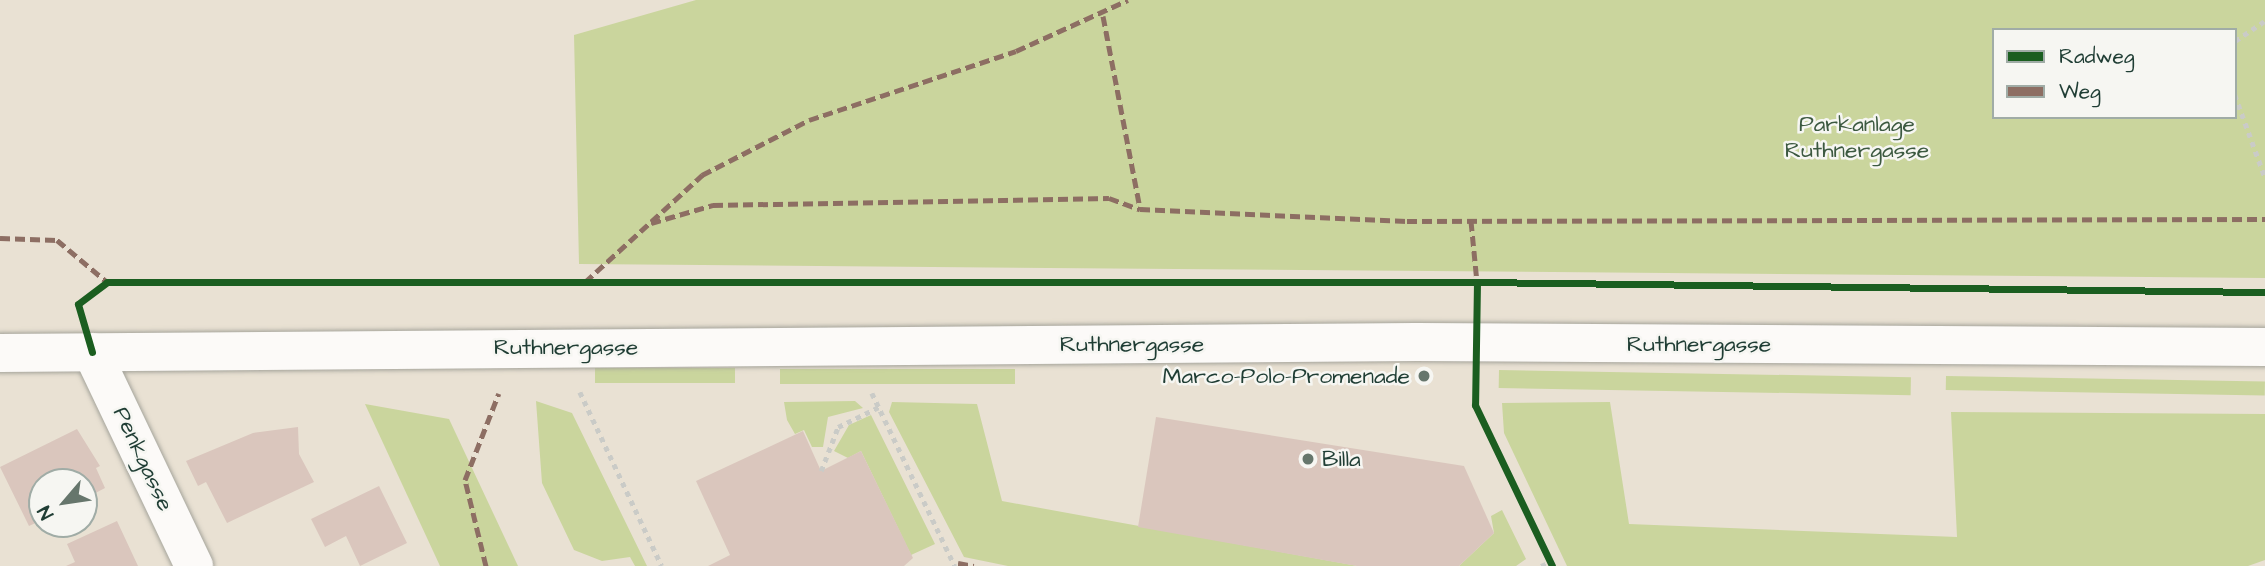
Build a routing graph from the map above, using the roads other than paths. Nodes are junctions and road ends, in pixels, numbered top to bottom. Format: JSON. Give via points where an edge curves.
{"nodes":[{"id":1,"x":2265,"y":347,"type":"edge"},
{"id":2,"x":92,"y":352,"type":"junction"},
{"id":3,"x":0,"y":353,"type":"edge"},
{"id":4,"x":194,"y":566,"type":"edge"}],
"edges":[{"from":1,"to":2,"type":"street","name":"Ruthnergasse","via":[[1402,342]]},
{"from":2,"to":3,"type":"street","name":"Ruthnergasse"},
{"from":2,"to":4,"type":"street","name":"Penkgasse"}]}
